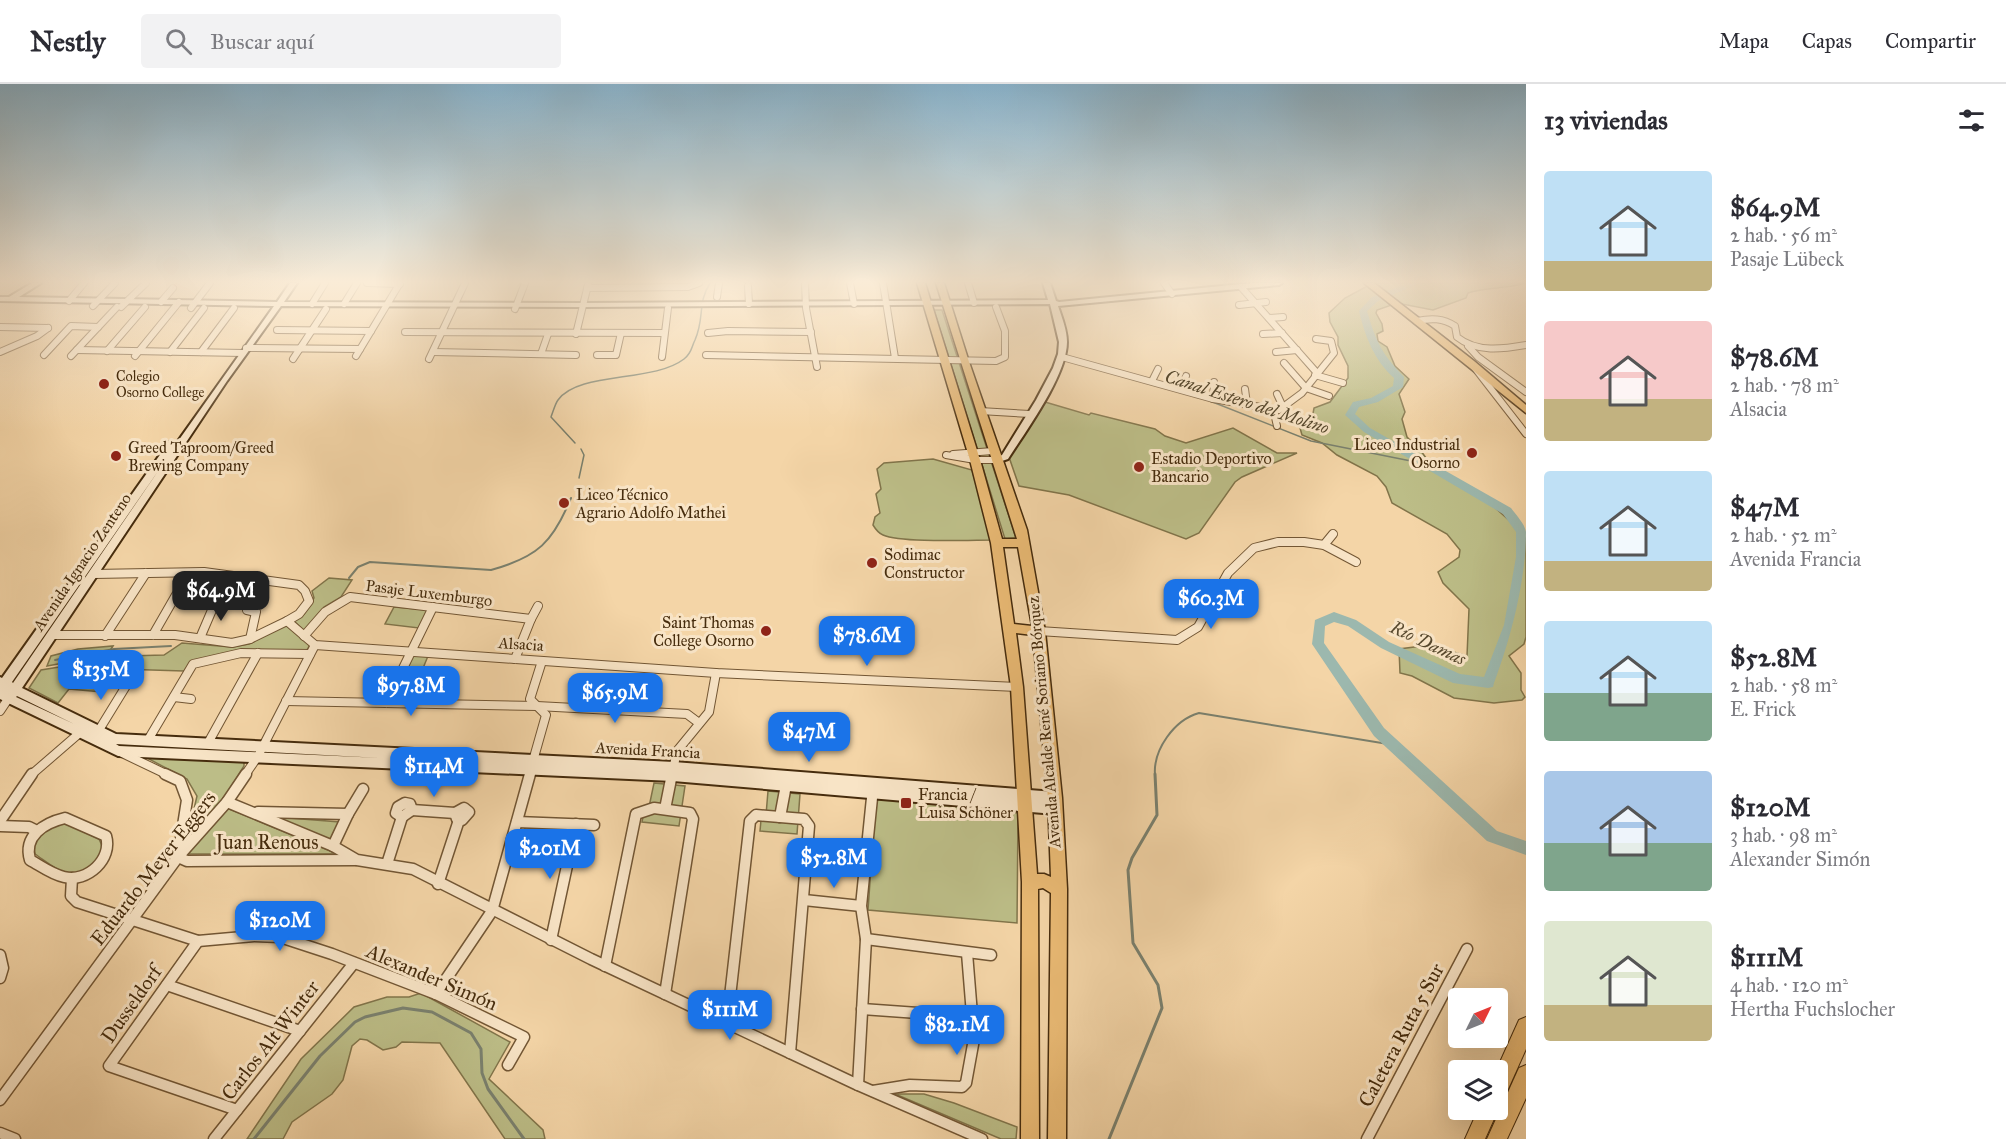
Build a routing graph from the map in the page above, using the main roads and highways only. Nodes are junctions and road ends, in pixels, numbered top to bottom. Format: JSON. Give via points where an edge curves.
{"nodes":[{"id":1,"x":254,"y":332,"type":"edge"},
{"id":2,"x":936,"y":332,"type":"edge"},
{"id":3,"x":955,"y":332,"type":"edge"},
{"id":4,"x":1061,"y":332,"type":"edge"},
{"id":5,"x":1434,"y":332,"type":"edge"},
{"id":6,"x":1435,"y":332,"type":"edge"},
{"id":7,"x":1526,"y":403,"type":"edge"},
{"id":8,"x":1526,"y":410,"type":"edge"},
{"id":9,"x":995,"y":455,"type":"junction"},
{"id":10,"x":997,"y":543,"type":"junction"},
{"id":11,"x":1024,"y":543,"type":"junction"},
{"id":12,"x":104,"y":551,"type":"junction"},
{"id":13,"x":1010,"y":628,"type":"junction"},
{"id":14,"x":1039,"y":631,"type":"junction"},
{"id":15,"x":5,"y":690,"type":"edge"},
{"id":16,"x":89,"y":729,"type":"junction"},
{"id":17,"x":178,"y":747,"type":"junction"},
{"id":18,"x":261,"y":751,"type":"junction"},
{"id":19,"x":1026,"y":801,"type":"junction"},
{"id":20,"x":1055,"y":803,"type":"junction"},
{"id":21,"x":1030,"y":882,"type":"junction"},
{"id":22,"x":1059,"y":889,"type":"junction"},
{"id":23,"x":1526,"y":1027,"type":"edge"},
{"id":24,"x":1508,"y":1066,"type":"edge"},
{"id":25,"x":1526,"y":1075,"type":"edge"},
{"id":26,"x":1484,"y":1120,"type":"edge"},
{"id":27,"x":1030,"y":1139,"type":"edge"},
{"id":28,"x":1057,"y":1139,"type":"edge"},
{"id":29,"x":1475,"y":1139,"type":"edge"},
{"id":30,"x":1497,"y":1139,"type":"edge"}],
"edges":[{"from":1,"to":12,"type":"main road","name":"Avenida Ignacio Zenteno"},
{"from":2,"to":10,"type":"main road","name":"Avenida Alcalde René Soriano Bórquez"},
{"from":3,"to":9,"type":"main road","name":"Avenida Alcalde René Soriano Bórquez"},
{"from":4,"to":9,"type":"main road","via":[[1062,357],[1005,457]]},
{"from":5,"to":8,"type":"main road"},
{"from":6,"to":7,"type":"main road"},
{"from":9,"to":11,"type":"main road","name":"Avenida Alcalde René Soriano Bórquez"},
{"from":10,"to":11,"type":"main road"},
{"from":10,"to":13,"type":"main road","name":"Avenida Alcalde René Soriano Bórquez"},
{"from":11,"to":14,"type":"main road","name":"Avenida Alcalde René Soriano Bórquez"},
{"from":12,"to":15,"type":"main road","name":"Avenida Ignacio Zenteno"},
{"from":12,"to":15,"type":"main road","name":"Avenida Ignacio Zenteno","via":[[94,574],[52,635]]},
{"from":13,"to":14,"type":"main road"},
{"from":13,"to":19,"type":"main road","name":"Avenida Alcalde René Soriano Bórquez"},
{"from":14,"to":20,"type":"main road","name":"Avenida Alcalde René Soriano Bórquez"},
{"from":15,"to":16,"type":"main road","name":"Avenida Francia"},
{"from":16,"to":17,"type":"main road","name":"Avenida Francia","via":[[115,739],[148,740]]},
{"from":16,"to":17,"type":"main road","name":"Avenida Francia","via":[[118,751]]},
{"from":17,"to":18,"type":"main road","name":"Avenida Francia"},
{"from":17,"to":18,"type":"main road","name":"Avenida Francia","via":[[208,743]]},
{"from":18,"to":19,"type":"main road","name":"Avenida Francia","via":[[673,771]]},
{"from":19,"to":20,"type":"main road","name":"Avenida Francia"},
{"from":19,"to":21,"type":"main road","name":"Avenida Alcalde René Soriano Bórquez"},
{"from":20,"to":22,"type":"main road","name":"Avenida Alcalde René Soriano Bórquez"},
{"from":21,"to":22,"type":"main road","via":[[1044,881]]},
{"from":21,"to":27,"type":"main road","name":"Avenida Alcalde René Soriano Bórquez"},
{"from":22,"to":28,"type":"main road","name":"Avenida Alcalde René Soriano Bórquez"},
{"from":23,"to":24,"type":"highway"},
{"from":25,"to":30,"type":"highway"},
{"from":26,"to":29,"type":"highway"}]}
